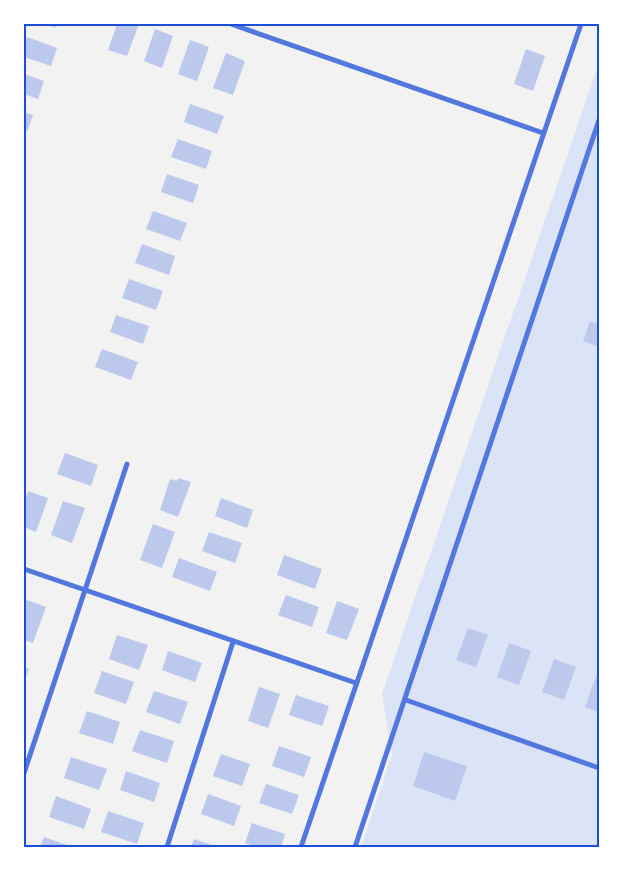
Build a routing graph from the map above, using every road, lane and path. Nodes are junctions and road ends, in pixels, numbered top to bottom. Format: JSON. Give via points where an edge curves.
{"nodes":[{"id":1,"x":231,"y":24,"type":"edge"},
{"id":2,"x":582,"y":24,"type":"edge"},
{"id":3,"x":599,"y":120,"type":"edge"},
{"id":4,"x":544,"y":133,"type":"junction"},
{"id":5,"x":127,"y":464,"type":"dead end"},
{"id":6,"x":24,"y":570,"type":"edge"},
{"id":7,"x":85,"y":592,"type":"junction"},
{"id":8,"x":233,"y":642,"type":"junction"},
{"id":9,"x":356,"y":683,"type":"junction"},
{"id":10,"x":406,"y":700,"type":"junction"},
{"id":11,"x":599,"y":768,"type":"edge"},
{"id":12,"x":24,"y":773,"type":"edge"},
{"id":13,"x":167,"y":847,"type":"edge"},
{"id":14,"x":301,"y":847,"type":"edge"},
{"id":15,"x":356,"y":847,"type":"edge"}],
"edges":[{"from":1,"to":4,"type":"street"},
{"from":2,"to":4,"type":"street"},
{"from":3,"to":10,"type":"street"},
{"from":4,"to":9,"type":"street"},
{"from":5,"to":7,"type":"street"},
{"from":6,"to":7,"type":"street"},
{"from":7,"to":8,"type":"street"},
{"from":7,"to":12,"type":"street"},
{"from":8,"to":9,"type":"street"},
{"from":8,"to":13,"type":"street"},
{"from":9,"to":14,"type":"street"},
{"from":10,"to":11,"type":"street"},
{"from":10,"to":15,"type":"street"}]}
